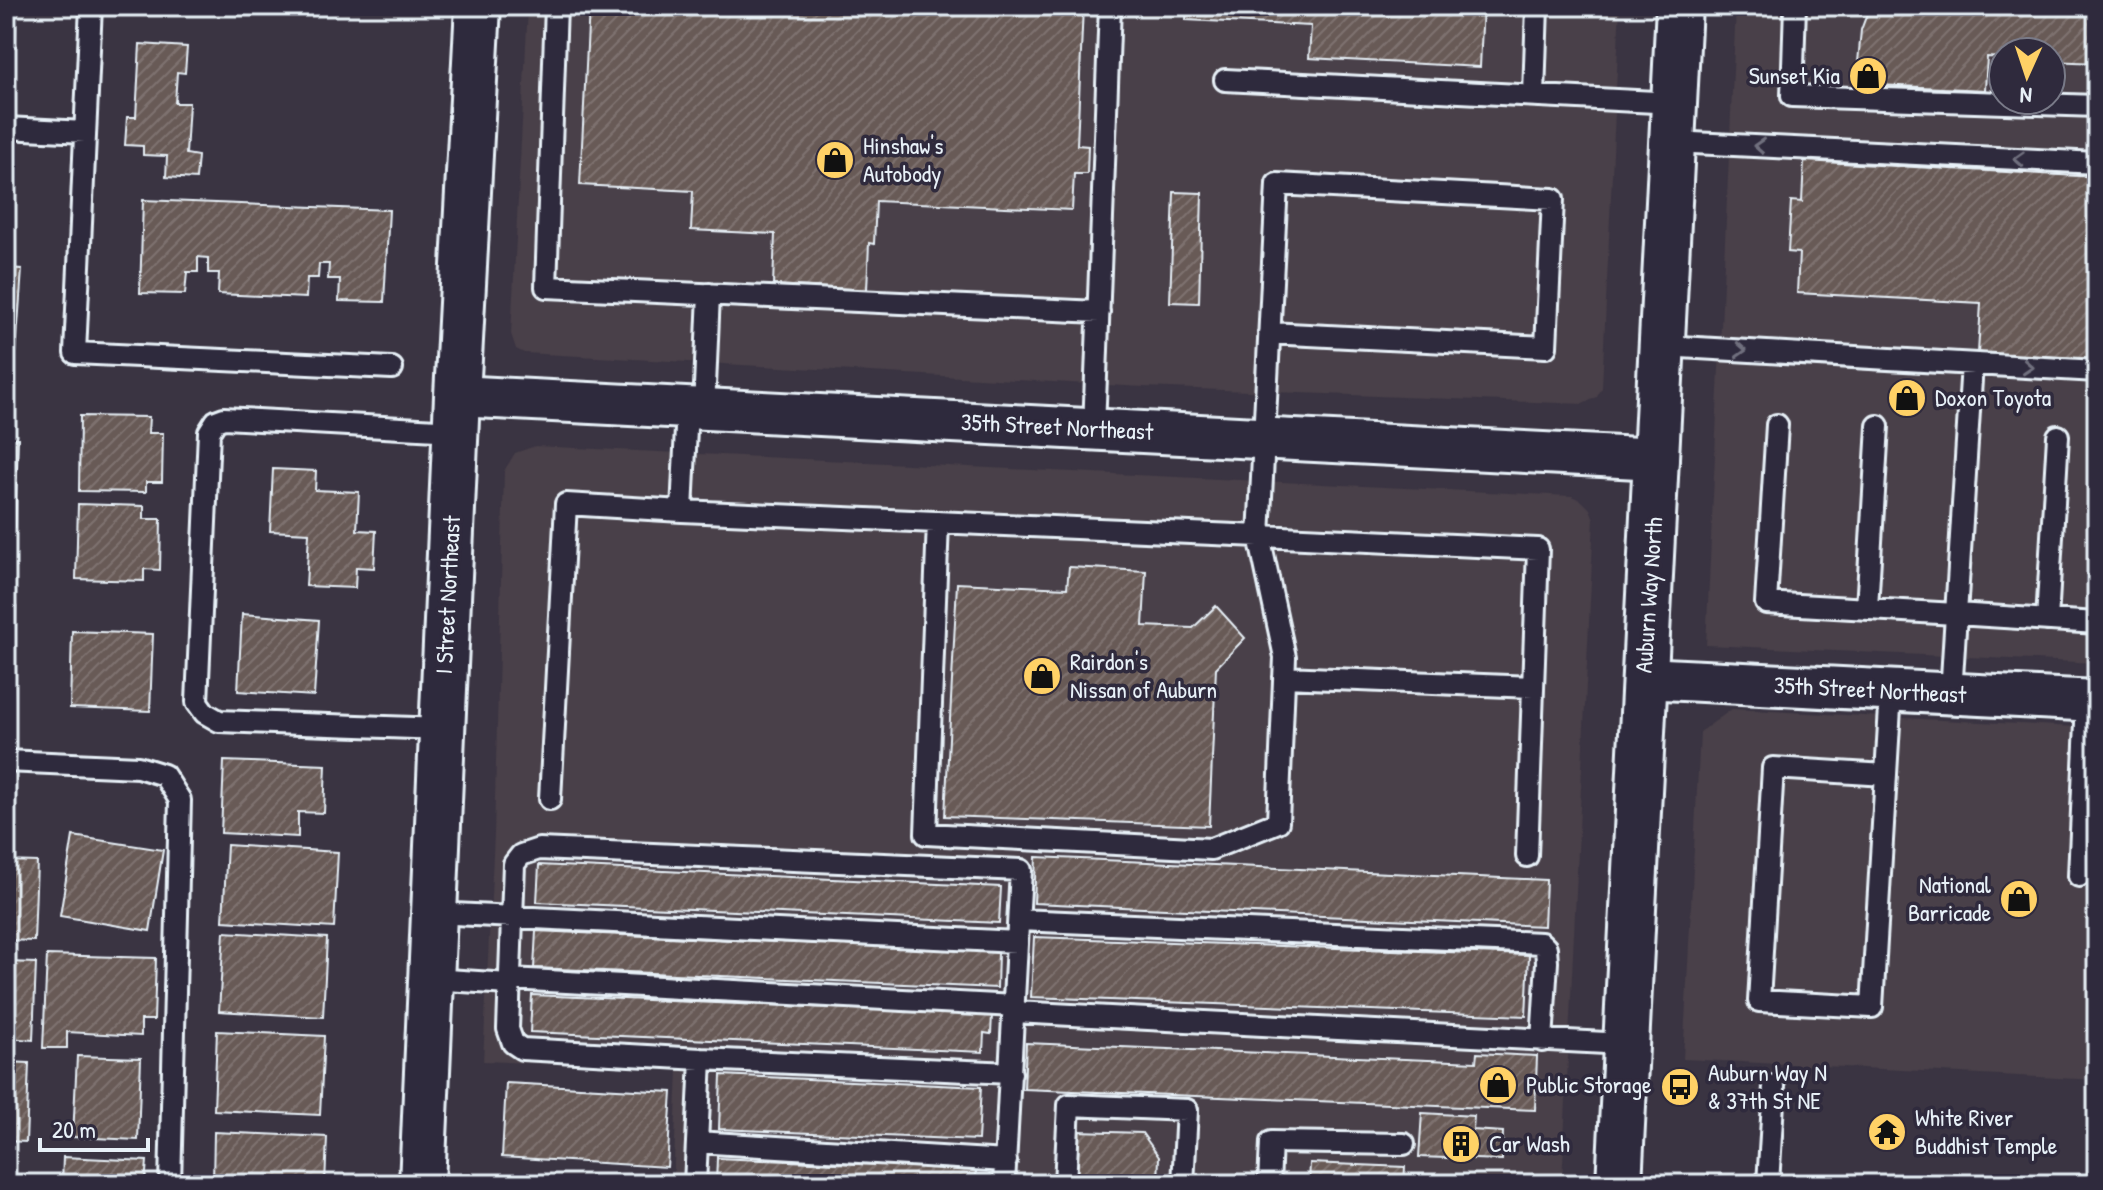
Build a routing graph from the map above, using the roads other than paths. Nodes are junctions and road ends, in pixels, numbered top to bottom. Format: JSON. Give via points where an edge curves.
{"nodes":[{"id":1,"x":91,"y":6,"type":"edge"},
{"id":2,"x":478,"y":6,"type":"edge"},
{"id":3,"x":556,"y":6,"type":"edge"},
{"id":4,"x":1110,"y":6,"type":"edge"},
{"id":5,"x":1537,"y":6,"type":"edge"},
{"id":6,"x":1679,"y":6,"type":"edge"},
{"id":7,"x":1795,"y":6,"type":"edge"},
{"id":8,"x":1225,"y":80,"type":"dead end"},
{"id":9,"x":1534,"y":95,"type":"junction"},
{"id":10,"x":2097,"y":106,"type":"edge"},
{"id":11,"x":1674,"y":123,"type":"junction"},
{"id":12,"x":6,"y":128,"type":"edge"},
{"id":13,"x":85,"y":132,"type":"junction"},
{"id":14,"x":2097,"y":163,"type":"edge"},
{"id":15,"x":709,"y":294,"type":"junction"},
{"id":16,"x":1099,"y":312,"type":"junction"},
{"id":17,"x":1269,"y":333,"type":"junction"},
{"id":18,"x":1663,"y":346,"type":"junction"},
{"id":19,"x":1972,"y":364,"type":"junction"},
{"id":20,"x":392,"y":368,"type":"dead end"},
{"id":21,"x":2097,"y":371,"type":"edge"},
{"id":22,"x":696,"y":409,"type":"junction"},
{"id":23,"x":456,"y":414,"type":"junction"},
{"id":24,"x":1777,"y":425,"type":"dead end"},
{"id":25,"x":1878,"y":426,"type":"dead end"},
{"id":26,"x":1094,"y":429,"type":"junction"},
{"id":27,"x":2058,"y":436,"type":"dead end"},
{"id":28,"x":1264,"y":438,"type":"junction"},
{"id":29,"x":1658,"y":459,"type":"junction"},
{"id":30,"x":682,"y":511,"type":"junction"},
{"id":31,"x":938,"y":522,"type":"junction"},
{"id":32,"x":1259,"y":536,"type":"junction"},
{"id":33,"x":1867,"y":608,"type":"junction"},
{"id":34,"x":1956,"y":614,"type":"junction"},
{"id":35,"x":2047,"y":620,"type":"junction"},
{"id":36,"x":2097,"y":623,"type":"edge"},
{"id":37,"x":1284,"y":677,"type":"junction"},
{"id":38,"x":1644,"y":678,"type":"junction"},
{"id":39,"x":1533,"y":687,"type":"junction"},
{"id":40,"x":1891,"y":691,"type":"junction"},
{"id":41,"x":1951,"y":694,"type":"junction"},
{"id":42,"x":2092,"y":701,"type":"edge"},
{"id":43,"x":442,"y":729,"type":"junction"},
{"id":44,"x":6,"y":761,"type":"edge"},
{"id":45,"x":1886,"y":775,"type":"junction"},
{"id":46,"x":550,"y":799,"type":"dead end"},
{"id":47,"x":1527,"y":856,"type":"dead end"},
{"id":48,"x":2079,"y":876,"type":"dead end"},
{"id":49,"x":434,"y":913,"type":"junction"},
{"id":50,"x":512,"y":917,"type":"junction"},
{"id":51,"x":1019,"y":920,"type":"junction"},
{"id":52,"x":1017,"y":942,"type":"junction"},
{"id":53,"x":431,"y":979,"type":"junction"},
{"id":54,"x":510,"y":982,"type":"junction"},
{"id":55,"x":1015,"y":1009,"type":"junction"},
{"id":56,"x":1542,"y":1041,"type":"junction"},
{"id":57,"x":1625,"y":1044,"type":"junction"},
{"id":58,"x":701,"y":1059,"type":"junction"},
{"id":59,"x":1011,"y":1073,"type":"junction"},
{"id":60,"x":1774,"y":1086,"type":"dead end"},
{"id":61,"x":697,"y":1142,"type":"junction"},
{"id":62,"x":1404,"y":1144,"type":"dead end"},
{"id":63,"x":1006,"y":1161,"type":"junction"},
{"id":64,"x":170,"y":1184,"type":"edge"},
{"id":65,"x":422,"y":1184,"type":"edge"},
{"id":66,"x":695,"y":1184,"type":"edge"},
{"id":67,"x":1004,"y":1184,"type":"edge"},
{"id":68,"x":1065,"y":1184,"type":"edge"},
{"id":69,"x":1183,"y":1184,"type":"edge"},
{"id":70,"x":1269,"y":1184,"type":"edge"},
{"id":71,"x":1619,"y":1184,"type":"edge"},
{"id":72,"x":1768,"y":1184,"type":"edge"}],
"edges":[{"from":1,"to":13,"type":"lane"},
{"from":2,"to":23,"type":"street","name":"I Street Northeast"},
{"from":3,"to":15,"type":"lane","via":[[546,287]]},
{"from":4,"to":16,"type":"lane"},
{"from":5,"to":9,"type":"lane"},
{"from":6,"to":11,"type":"street","name":"Auburn Way North"},
{"from":7,"to":10,"type":"lane","via":[[1792,96]]},
{"from":8,"to":9,"type":"lane"},
{"from":9,"to":11,"type":"lane"},
{"from":14,"to":11,"type":"lane","one_way":true},
{"from":11,"to":18,"type":"street","name":"Auburn Way North"},
{"from":12,"to":13,"type":"lane"},
{"from":13,"to":20,"type":"lane","via":[[75,353]]},
{"from":15,"to":16,"type":"lane"},
{"from":15,"to":22,"type":"lane"},
{"from":16,"to":26,"type":"lane"},
{"from":17,"to":17,"type":"lane","via":[[1277,184],[1553,199],[1546,347]]},
{"from":17,"to":28,"type":"lane"},
{"from":18,"to":19,"type":"lane","one_way":true},
{"from":18,"to":29,"type":"street","name":"Auburn Way North"},
{"from":19,"to":21,"type":"lane","one_way":true},
{"from":19,"to":34,"type":"lane"},
{"from":22,"to":23,"type":"street","name":"35th Street Northeast"},
{"from":22,"to":26,"type":"street","name":"35th Street Northeast"},
{"from":22,"to":30,"type":"lane"},
{"from":23,"to":43,"type":"street","name":"I Street Northeast"},
{"from":23,"to":43,"type":"lane","via":[[224,418],[209,432],[197,702],[205,713],[219,721]]},
{"from":24,"to":33,"type":"lane","via":[[1766,603]]},
{"from":25,"to":33,"type":"lane"},
{"from":26,"to":28,"type":"street","name":"35th Street Northeast"},
{"from":27,"to":35,"type":"lane"},
{"from":28,"to":29,"type":"street","name":"35th Street Northeast"},
{"from":28,"to":32,"type":"lane"},
{"from":29,"to":38,"type":"street","name":"Auburn Way North"},
{"from":30,"to":31,"type":"lane"},
{"from":30,"to":46,"type":"lane","via":[[566,504]]},
{"from":31,"to":32,"type":"lane"},
{"from":31,"to":37,"type":"lane","via":[[926,834],[1211,849],[1278,822]]},
{"from":32,"to":37,"type":"lane","via":[[1285,657]]},
{"from":32,"to":39,"type":"lane","via":[[1538,549]]},
{"from":33,"to":34,"type":"lane"},
{"from":34,"to":35,"type":"lane"},
{"from":34,"to":41,"type":"lane"},
{"from":35,"to":36,"type":"lane"},
{"from":37,"to":39,"type":"lane"},
{"from":38,"to":40,"type":"street","name":"35th Street Northeast"},
{"from":38,"to":57,"type":"street","name":"Auburn Way North"},
{"from":39,"to":47,"type":"lane"},
{"from":40,"to":41,"type":"street","name":"35th Street Northeast"},
{"from":40,"to":45,"type":"lane"},
{"from":41,"to":42,"type":"street","name":"35th Street Northeast"},
{"from":42,"to":48,"type":"lane"},
{"from":43,"to":49,"type":"street","name":"I Street Northeast"},
{"from":44,"to":64,"type":"lane","via":[[138,767],[164,775],[180,800]]},
{"from":45,"to":45,"type":"lane","via":[[1872,1007],[1759,1001],[1773,768]]},
{"from":49,"to":50,"type":"lane"},
{"from":49,"to":53,"type":"street","name":"I Street Northeast"},
{"from":50,"to":51,"type":"lane","via":[[514,864],[521,855],[539,849],[1021,870]]},
{"from":50,"to":52,"type":"lane"},
{"from":50,"to":54,"type":"lane"},
{"from":51,"to":52,"type":"lane"},
{"from":51,"to":56,"type":"lane","via":[[1541,943],[1547,962]]},
{"from":52,"to":55,"type":"lane"},
{"from":53,"to":54,"type":"lane"},
{"from":53,"to":65,"type":"street","name":"I Street Northeast"},
{"from":54,"to":55,"type":"lane"},
{"from":54,"to":58,"type":"lane","via":[[508,1029],[522,1049]]},
{"from":55,"to":56,"type":"lane"},
{"from":55,"to":59,"type":"lane"},
{"from":56,"to":57,"type":"lane"},
{"from":57,"to":71,"type":"street","name":"Auburn Way North"},
{"from":58,"to":59,"type":"lane"},
{"from":58,"to":61,"type":"lane"},
{"from":59,"to":63,"type":"lane"},
{"from":60,"to":72,"type":"lane"},
{"from":61,"to":63,"type":"lane"},
{"from":61,"to":66,"type":"lane"},
{"from":62,"to":70,"type":"lane","via":[[1271,1142]]},
{"from":63,"to":67,"type":"lane"},
{"from":68,"to":69,"type":"lane","via":[[1069,1105],[1187,1110]]}]}
